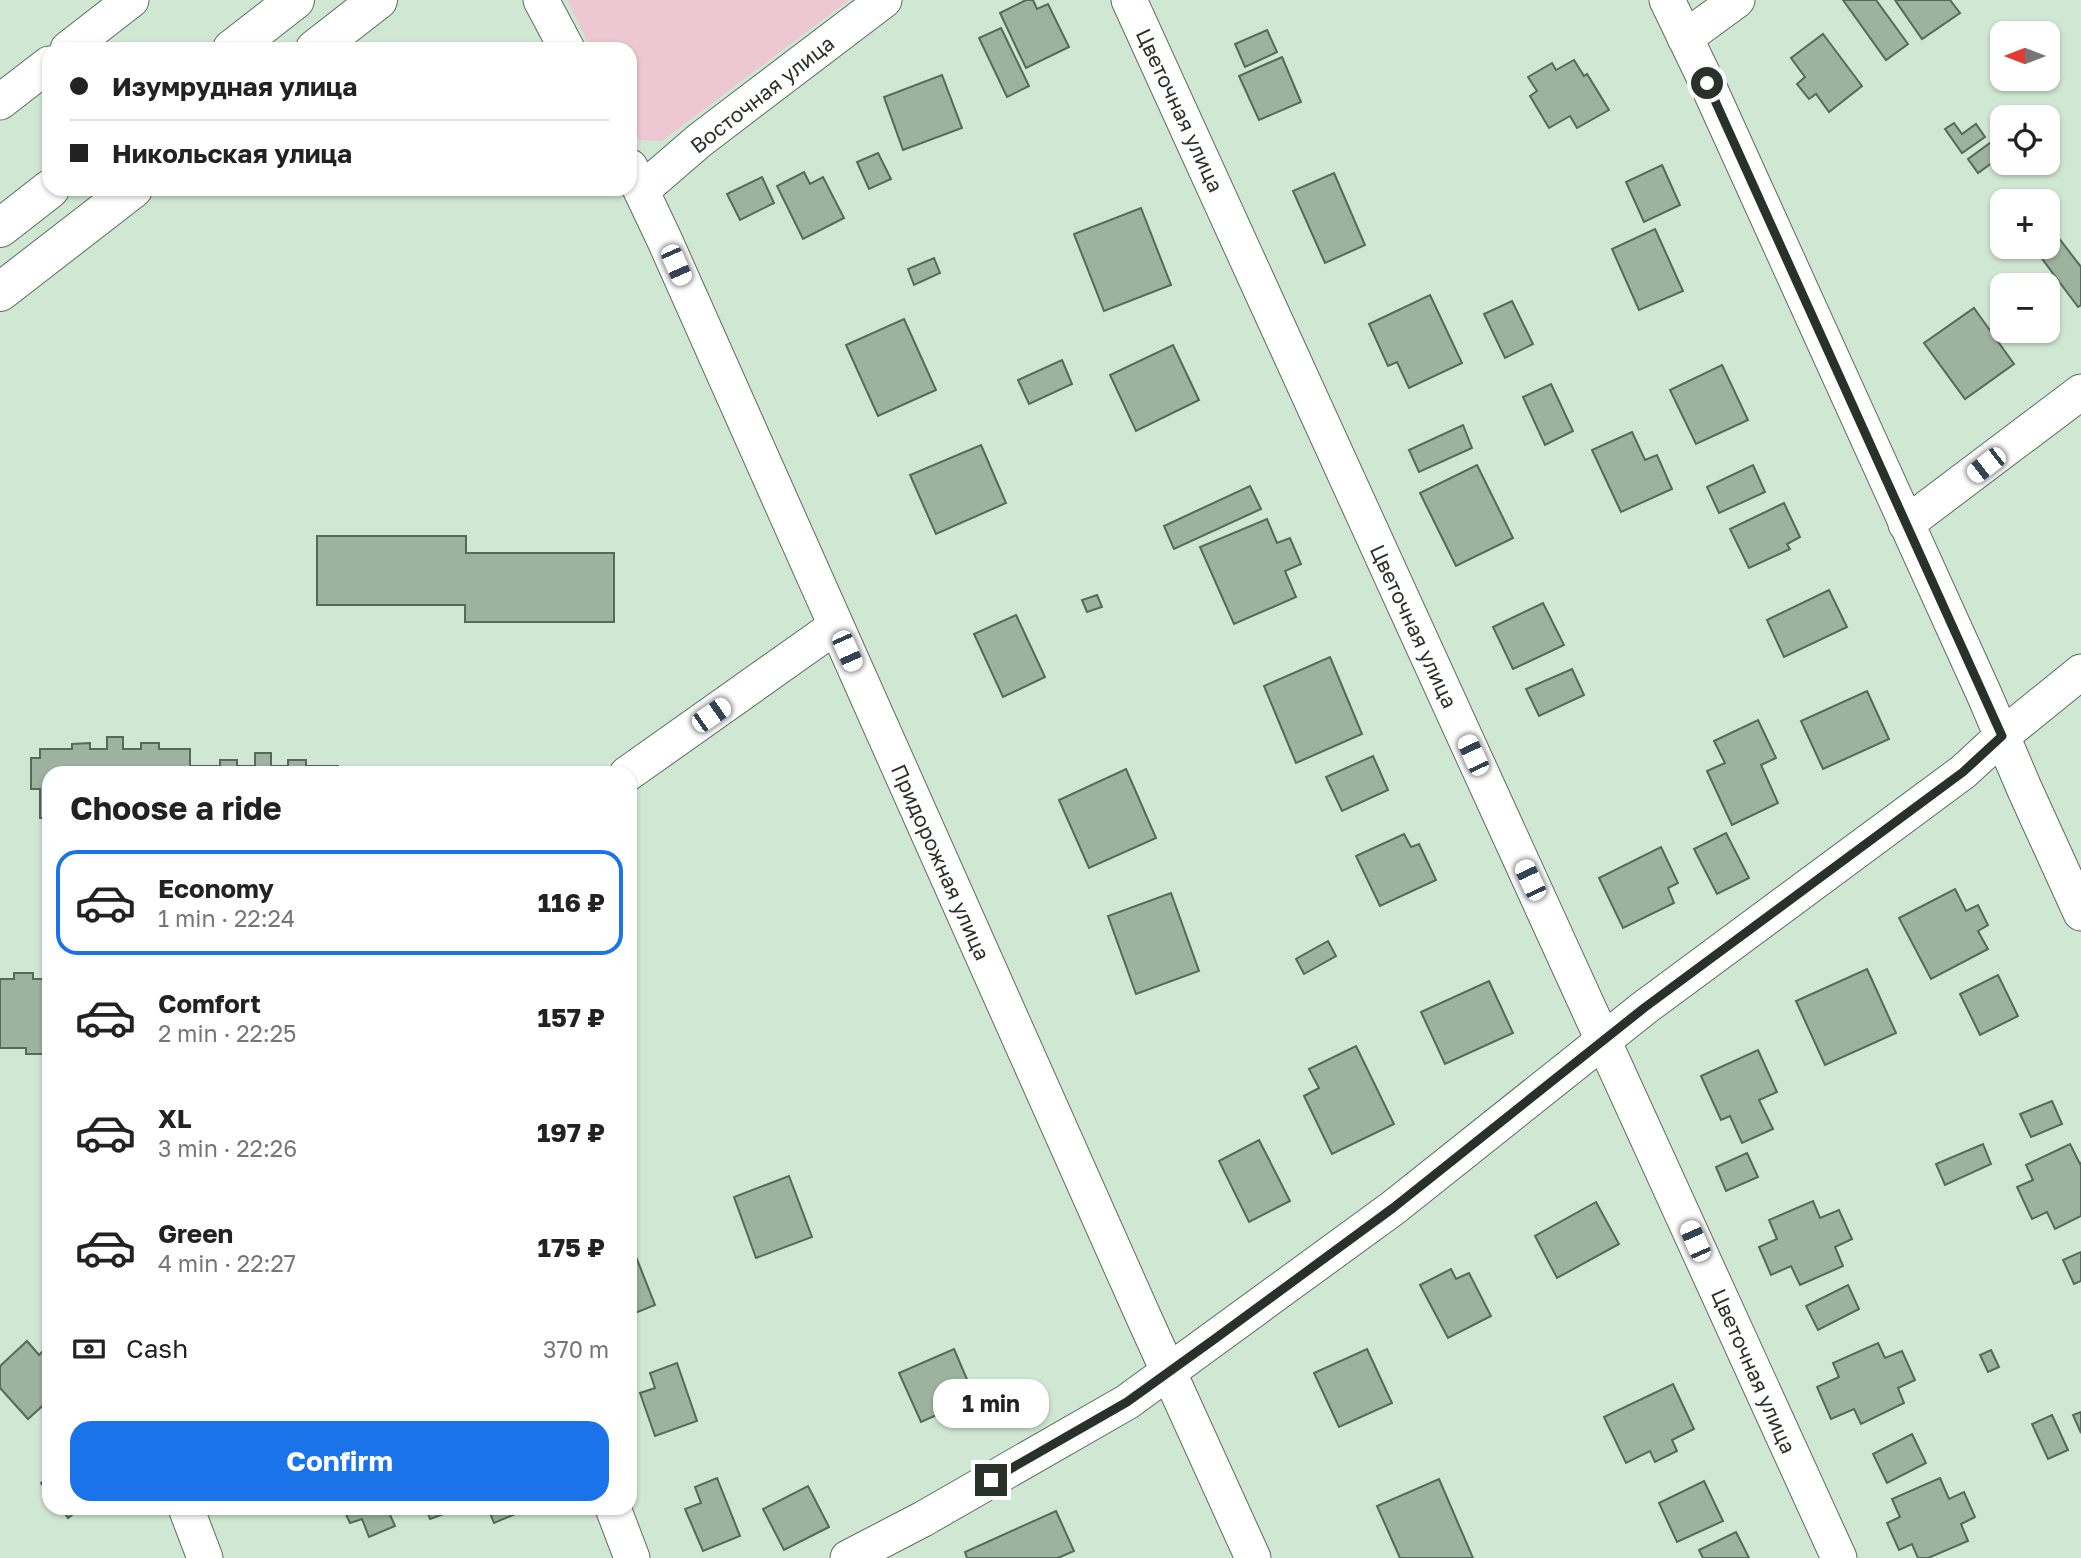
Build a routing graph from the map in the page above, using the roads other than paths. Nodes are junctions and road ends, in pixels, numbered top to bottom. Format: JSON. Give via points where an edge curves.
{"nodes":[{"id":1,"x":131,"y":0,"type":"edge"},
{"id":2,"x":295,"y":0,"type":"edge"},
{"id":3,"x":378,"y":0,"type":"edge"},
{"id":4,"x":541,"y":0,"type":"edge"},
{"id":5,"x":884,"y":0,"type":"edge"},
{"id":6,"x":1129,"y":0,"type":"edge"},
{"id":7,"x":1667,"y":0,"type":"edge"},
{"id":8,"x":1737,"y":0,"type":"edge"},
{"id":9,"x":1685,"y":38,"type":"junction"},
{"id":10,"x":77,"y":42,"type":"edge"},
{"id":11,"x":241,"y":42,"type":"edge"},
{"id":12,"x":324,"y":42,"type":"edge"},
{"id":13,"x":563,"y":42,"type":"edge"},
{"id":14,"x":42,"y":69,"type":"edge"},
{"id":15,"x":0,"y":102,"type":"edge"},
{"id":16,"x":637,"y":177,"type":"edge"},
{"id":17,"x":637,"y":180,"type":"edge"},
{"id":18,"x":42,"y":195,"type":"edge"},
{"id":19,"x":124,"y":196,"type":"edge"},
{"id":20,"x":0,"y":228,"type":"edge"},
{"id":21,"x":0,"y":292,"type":"edge"},
{"id":22,"x":2081,"y":392,"type":"edge"},
{"id":23,"x":1906,"y":524,"type":"junction"},
{"id":24,"x":836,"y":626,"type":"junction"},
{"id":25,"x":2081,"y":672,"type":"edge"},
{"id":26,"x":2081,"y":700,"type":"edge"},
{"id":27,"x":2002,"y":736,"type":"junction"},
{"id":28,"x":637,"y":767,"type":"edge"},
{"id":29,"x":2081,"y":913,"type":"edge"},
{"id":30,"x":1604,"y":1041,"type":"junction"},
{"id":31,"x":1170,"y":1371,"type":"junction"},
{"id":32,"x":189,"y":1515,"type":"edge"},
{"id":33,"x":616,"y":1515,"type":"edge"},
{"id":34,"x":205,"y":1558,"type":"edge"},
{"id":35,"x":632,"y":1558,"type":"edge"},
{"id":36,"x":848,"y":1558,"type":"edge"},
{"id":37,"x":1253,"y":1558,"type":"edge"},
{"id":38,"x":1839,"y":1558,"type":"edge"}],
"edges":[{"from":1,"to":10,"type":"street"},
{"from":2,"to":11,"type":"main road"},
{"from":3,"to":12,"type":"main road"},
{"from":4,"to":13,"type":"street"},
{"from":5,"to":16,"type":"street","name":"Восточная улица","via":[[700,140]]},
{"from":6,"to":30,"type":"street","name":"Цветочная улица"},
{"from":7,"to":9,"type":"street"},
{"from":8,"to":9,"type":"street"},
{"from":9,"to":23,"type":"street"},
{"from":14,"to":15,"type":"street"},
{"from":17,"to":24,"type":"street","name":"Придорожная улица"},
{"from":18,"to":20,"type":"main road"},
{"from":19,"to":21,"type":"main road"},
{"from":22,"to":23,"type":"street"},
{"from":23,"to":27,"type":"street"},
{"from":24,"to":28,"type":"street"},
{"from":24,"to":31,"type":"street","name":"Придорожная улица"},
{"from":25,"to":27,"type":"street"},
{"from":26,"to":27,"type":"street"},
{"from":27,"to":29,"type":"street"},
{"from":27,"to":30,"type":"street","via":[[1963,772]]},
{"from":30,"to":31,"type":"street","via":[[1393,1208]]},
{"from":30,"to":38,"type":"street","name":"Цветочная улица"},
{"from":31,"to":36,"type":"street","via":[[1127,1402]]},
{"from":31,"to":37,"type":"street","name":"Придорожная улица"},
{"from":32,"to":34,"type":"street"},
{"from":33,"to":35,"type":"street"}]}
